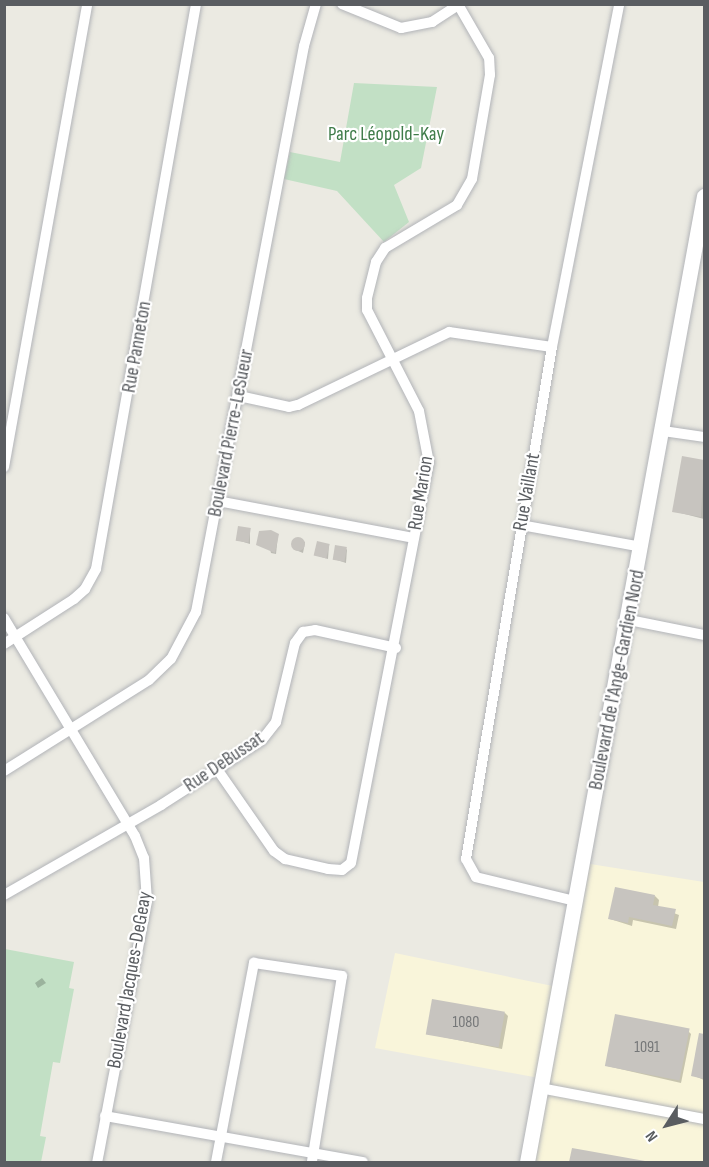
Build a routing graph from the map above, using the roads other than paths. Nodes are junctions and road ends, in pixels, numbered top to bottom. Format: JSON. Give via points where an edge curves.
{"nodes":[{"id":1,"x":87,"y":4,"type":"edge"},
{"id":2,"x":196,"y":4,"type":"edge"},
{"id":3,"x":316,"y":4,"type":"edge"},
{"id":4,"x":342,"y":4,"type":"edge"},
{"id":5,"x":619,"y":4,"type":"edge"},
{"id":6,"x":459,"y":5,"type":"edge"},
{"id":7,"x":705,"y":196,"type":"edge"},
{"id":8,"x":552,"y":347,"type":"junction"},
{"id":9,"x":392,"y":360,"type":"junction"},
{"id":10,"x":239,"y":396,"type":"junction"},
{"id":11,"x":663,"y":431,"type":"junction"},
{"id":12,"x":705,"y":437,"type":"edge"},
{"id":13,"x":4,"y":467,"type":"edge"},
{"id":14,"x":218,"y":501,"type":"junction"},
{"id":15,"x":522,"y":525,"type":"junction"},
{"id":16,"x":414,"y":538,"type":"junction"},
{"id":17,"x":642,"y":547,"type":"junction"},
{"id":18,"x":4,"y":618,"type":"edge"},
{"id":19,"x":629,"y":620,"type":"junction"},
{"id":20,"x":705,"y":635,"type":"edge"},
{"id":21,"x":15,"y":638,"type":"junction"},
{"id":22,"x":4,"y":644,"type":"edge"},
{"id":23,"x":396,"y":648,"type":"junction"},
{"id":24,"x":72,"y":730,"type":"junction"},
{"id":25,"x":217,"y":769,"type":"junction"},
{"id":26,"x":4,"y":771,"type":"edge"},
{"id":27,"x":128,"y":825,"type":"junction"},
{"id":28,"x":4,"y":895,"type":"edge"},
{"id":29,"x":575,"y":901,"type":"junction"},
{"id":30,"x":540,"y":1088,"type":"junction"},
{"id":31,"x":105,"y":1116,"type":"junction"},
{"id":32,"x":705,"y":1119,"type":"edge"},
{"id":33,"x":220,"y":1137,"type":"junction"},
{"id":34,"x":313,"y":1158,"type":"edge"},
{"id":35,"x":97,"y":1162,"type":"edge"},
{"id":36,"x":216,"y":1162,"type":"edge"},
{"id":37,"x":363,"y":1162,"type":"edge"},
{"id":38,"x":527,"y":1162,"type":"edge"}],
"edges":[{"from":1,"to":13,"type":"street"},
{"from":2,"to":21,"type":"street","name":"Rue Panneton","via":[[96,569],[74,599]]},
{"from":3,"to":10,"type":"street","name":"Boulevard Pierre-LeSueur","via":[[304,46]]},
{"from":4,"to":6,"type":"street","via":[[401,28],[432,22]]},
{"from":5,"to":8,"type":"street","name":"Rue Vaillant"},
{"from":6,"to":9,"type":"street","name":"Rue Marion","via":[[483,41],[489,58],[490,75],[472,178],[457,205],[392,242],[376,262],[368,310]]},
{"from":7,"to":11,"type":"main road","name":"Boulevard de l'Ange-Gardien Nord"},
{"from":8,"to":9,"type":"street","via":[[449,332]]},
{"from":8,"to":15,"type":"street","name":"Rue Vaillant"},
{"from":9,"to":10,"type":"street","via":[[298,405],[289,407]]},
{"from":9,"to":16,"type":"street","name":"Rue Marion","via":[[419,411],[428,448]]},
{"from":10,"to":14,"type":"street","name":"Boulevard Pierre-LeSueur"},
{"from":11,"to":12,"type":"street"},
{"from":11,"to":17,"type":"main road","name":"Boulevard de l'Ange-Gardien Nord"},
{"from":14,"to":16,"type":"street"},
{"from":14,"to":24,"type":"street","name":"Boulevard Pierre-LeSueur","via":[[201,598],[171,659],[128,697]]},
{"from":15,"to":17,"type":"street"},
{"from":15,"to":29,"type":"street","name":"Rue Vaillant","via":[[466,859],[476,877]]},
{"from":16,"to":23,"type":"street","name":"Rue Marion"},
{"from":17,"to":19,"type":"main road","name":"Boulevard de l'Ange-Gardien Nord"},
{"from":18,"to":21,"type":"street","name":"Boulevard Jacques-DeGeay"},
{"from":19,"to":20,"type":"street"},
{"from":19,"to":29,"type":"main road","name":"Boulevard de l'Ange-Gardien Nord"},
{"from":21,"to":22,"type":"street","name":"Rue Panneton"},
{"from":21,"to":24,"type":"street","name":"Boulevard Jacques-DeGeay"},
{"from":23,"to":25,"type":"street","name":"Rue DeBussat","via":[[315,630],[303,632],[295,643],[276,722],[262,740]]},
{"from":23,"to":25,"type":"street","name":"Rue Marion","via":[[356,852],[342,870],[285,859],[274,851]]},
{"from":24,"to":26,"type":"street","name":"Boulevard Pierre-LeSueur"},
{"from":24,"to":27,"type":"street","name":"Boulevard Jacques-DeGeay"},
{"from":25,"to":27,"type":"street","name":"Rue DeBussat"},
{"from":27,"to":28,"type":"street","name":"Rue DeBussat"},
{"from":27,"to":31,"type":"street","name":"Boulevard Jacques-DeGeay","via":[[144,858],[147,901]]},
{"from":29,"to":30,"type":"main road","name":"Boulevard de l'Ange-Gardien Nord"},
{"from":30,"to":32,"type":"street"},
{"from":30,"to":38,"type":"main road","name":"Boulevard de l'Ange-Gardien Nord"},
{"from":31,"to":33,"type":"street"},
{"from":31,"to":35,"type":"street","name":"Boulevard Jacques-DeGeay"},
{"from":33,"to":34,"type":"street"},
{"from":33,"to":34,"type":"street","via":[[254,963],[342,976]]},
{"from":33,"to":36,"type":"street"},
{"from":34,"to":37,"type":"street"}]}
